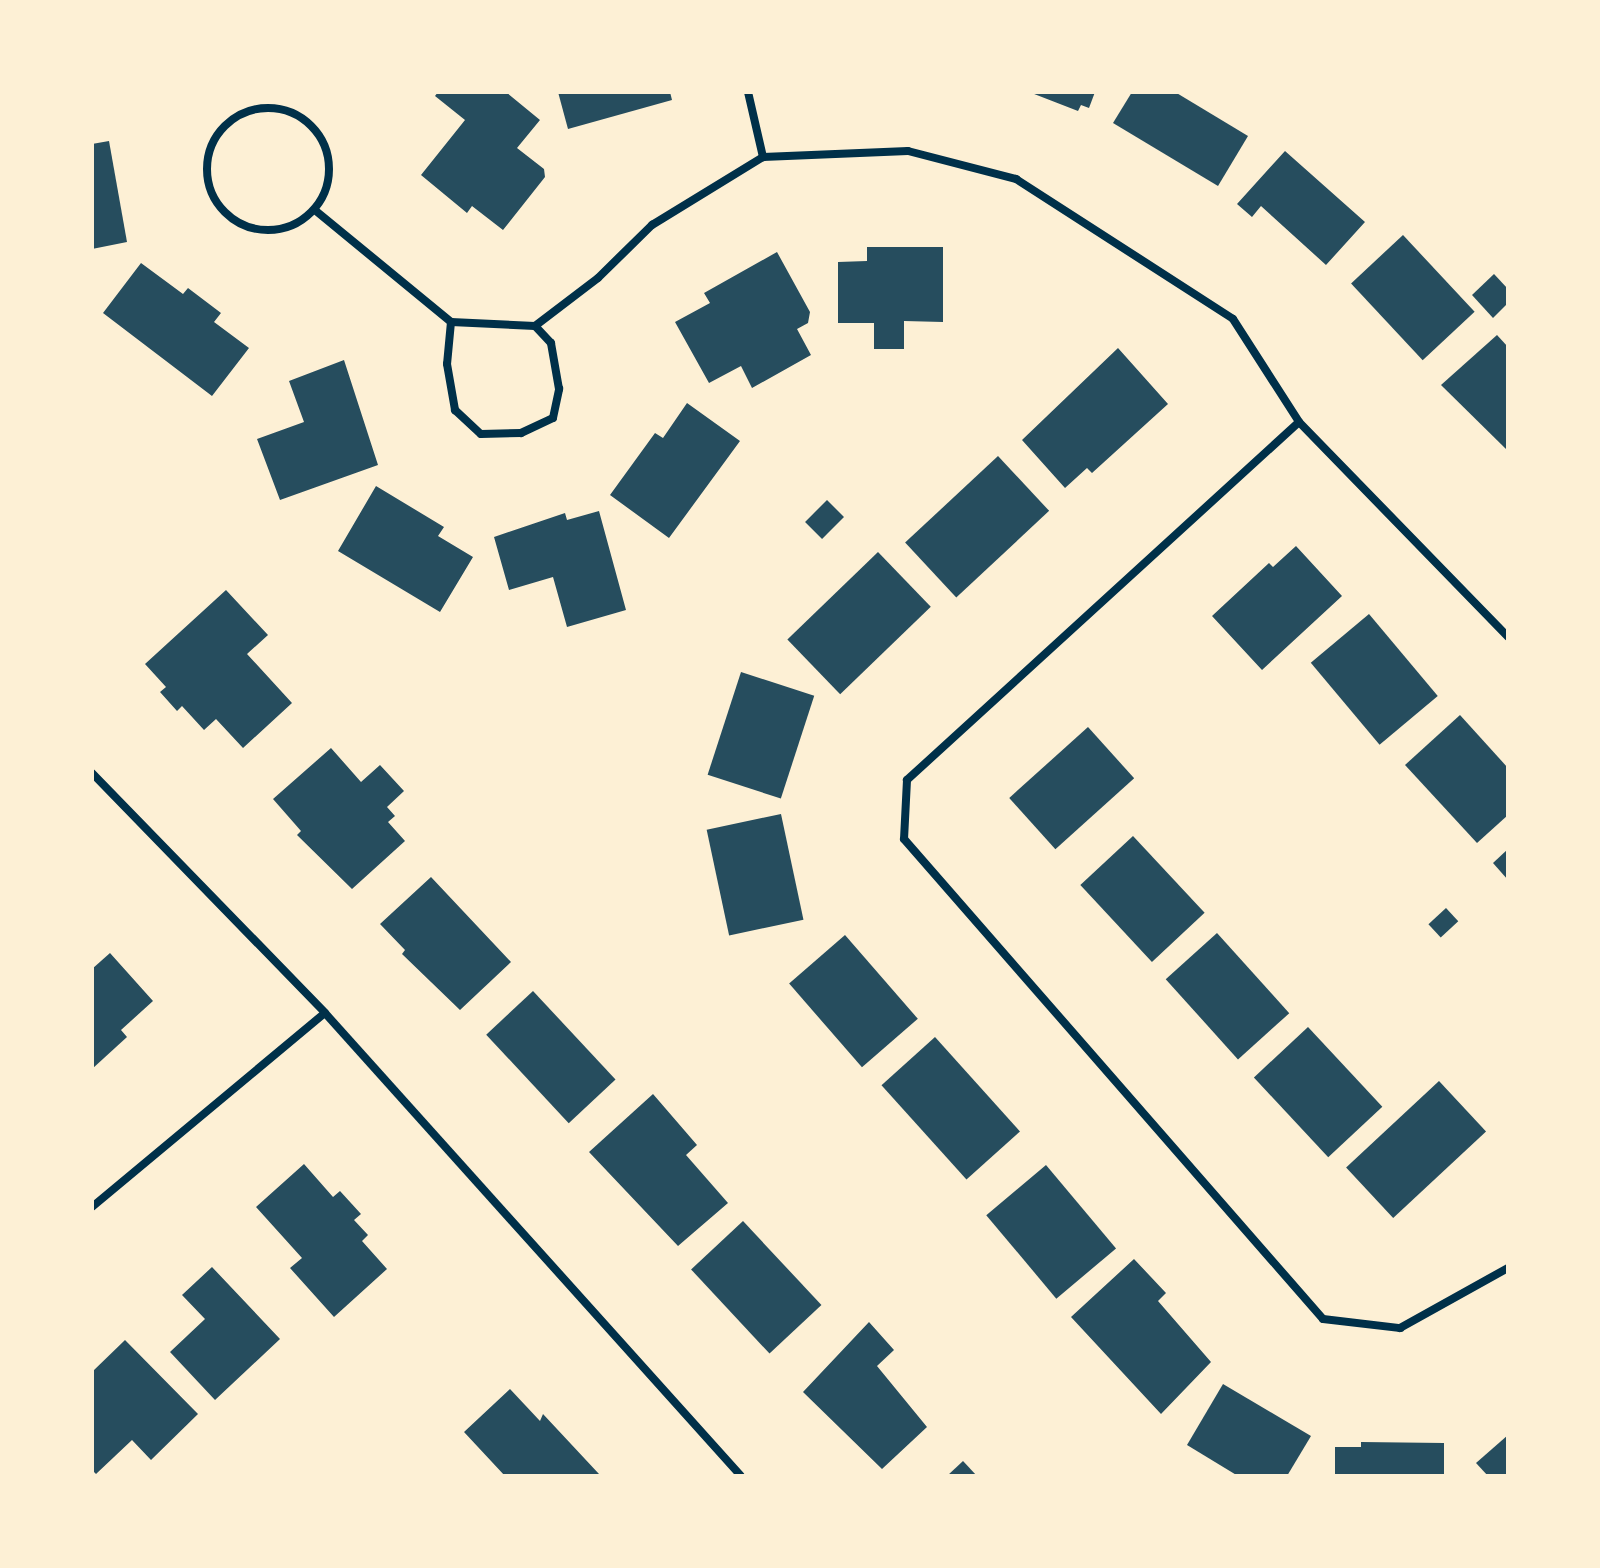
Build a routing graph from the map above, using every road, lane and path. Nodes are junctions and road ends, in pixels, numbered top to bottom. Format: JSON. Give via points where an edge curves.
{"nodes":[{"id":1,"x":748,"y":92,"type":"edge"},
{"id":2,"x":763,"y":157,"type":"junction"},
{"id":3,"x":316,"y":211,"type":"junction"},
{"id":4,"x":451,"y":322,"type":"junction"},
{"id":5,"x":535,"y":326,"type":"junction"},
{"id":6,"x":1299,"y":422,"type":"junction"},
{"id":7,"x":1508,"y":637,"type":"edge"},
{"id":8,"x":92,"y":773,"type":"edge"},
{"id":9,"x":325,"y":1013,"type":"junction"},
{"id":10,"x":92,"y":1207,"type":"edge"},
{"id":11,"x":1508,"y":1268,"type":"edge"},
{"id":12,"x":741,"y":1476,"type":"edge"}],
"edges":[{"from":1,"to":2,"type":"street"},
{"from":2,"to":5,"type":"street","via":[[652,225],[598,278]]},
{"from":2,"to":6,"type":"street","via":[[908,151],[1016,179],[1233,319]]},
{"from":3,"to":3,"type":"street","via":[[278,231],[238,224],[213,201],[205,156],[234,114],[287,107],[316,127],[332,165]]},
{"from":3,"to":4,"type":"street"},
{"from":4,"to":5,"type":"street"},
{"from":4,"to":5,"type":"street","via":[[447,364],[455,410],[481,434],[521,433],[553,418],[559,389],[551,343]]},
{"from":6,"to":7,"type":"street"},
{"from":6,"to":11,"type":"street","via":[[907,780],[904,839],[1323,1319],[1400,1328]]},
{"from":8,"to":9,"type":"street"},
{"from":9,"to":10,"type":"street"},
{"from":9,"to":12,"type":"street"}]}
